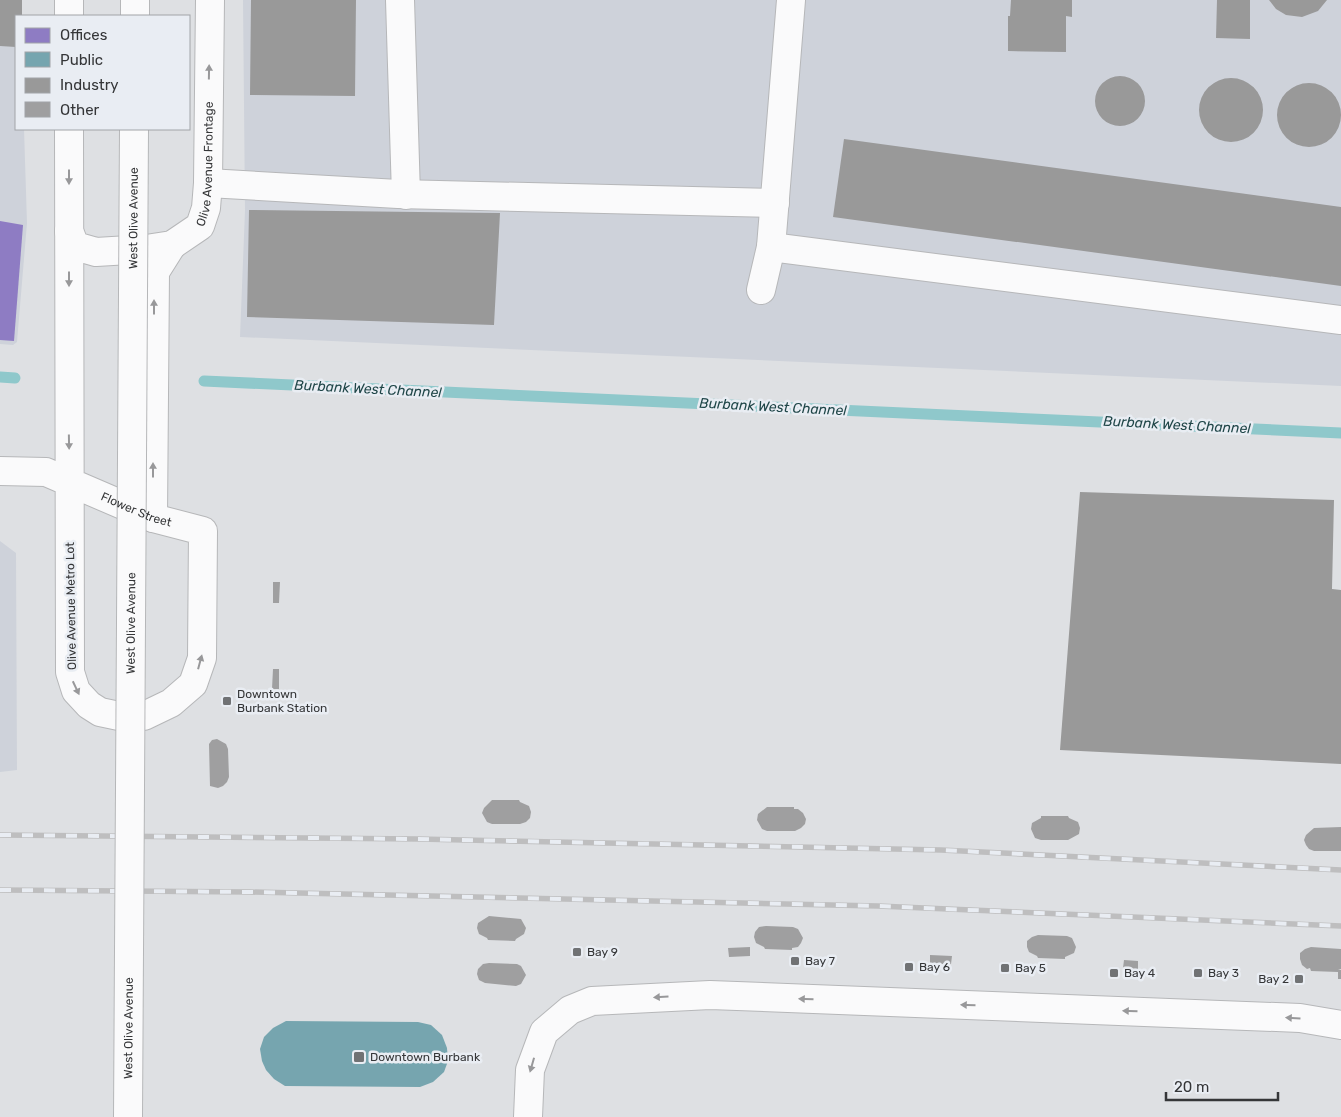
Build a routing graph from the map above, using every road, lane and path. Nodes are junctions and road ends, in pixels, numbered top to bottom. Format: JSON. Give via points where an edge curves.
{"nodes":[{"id":1,"x":69,"y":0,"type":"edge"},
{"id":2,"x":135,"y":0,"type":"edge"},
{"id":3,"x":210,"y":0,"type":"edge"},
{"id":4,"x":400,"y":0,"type":"edge"},
{"id":5,"x":791,"y":0,"type":"edge"},
{"id":6,"x":69,"y":15,"type":"edge"},
{"id":7,"x":135,"y":15,"type":"edge"},
{"id":8,"x":69,"y":130,"type":"edge"},
{"id":9,"x":134,"y":130,"type":"edge"},
{"id":10,"x":208,"y":183,"type":"junction"},
{"id":11,"x":406,"y":195,"type":"junction"},
{"id":12,"x":776,"y":204,"type":"junction"},
{"id":13,"x":69,"y":231,"type":"junction"},
{"id":14,"x":172,"y":245,"type":"junction"},
{"id":15,"x":771,"y":247,"type":"junction"},
{"id":16,"x":761,"y":290,"type":"dead end"},
{"id":17,"x":1341,"y":320,"type":"edge"},
{"id":18,"x":0,"y":471,"type":"edge"},
{"id":19,"x":70,"y":483,"type":"junction"},
{"id":20,"x":153,"y":518,"type":"junction"},
{"id":21,"x":203,"y":531,"type":"joint"},
{"id":22,"x":1341,"y":1025,"type":"edge"},
{"id":23,"x":128,"y":1117,"type":"edge"},
{"id":24,"x":528,"y":1117,"type":"edge"}],
"edges":[{"from":1,"to":6,"type":"street"},
{"from":2,"to":7,"type":"street"},
{"from":10,"to":3,"type":"street","name":"Olive Avenue Frontage","one_way":true},
{"from":4,"to":11,"type":"street"},
{"from":5,"to":12,"type":"street"},
{"from":8,"to":13,"type":"street","one_way":true},
{"from":9,"to":23,"type":"street","name":"West Olive Avenue","bridge":true},
{"from":10,"to":11,"type":"street"},
{"from":10,"to":14,"type":"street","name":"Olive Avenue Frontage","via":[[206,208],[200,226]]},
{"from":11,"to":12,"type":"street"},
{"from":12,"to":15,"type":"street"},
{"from":13,"to":14,"type":"street","name":"Olive Avenue Frontage","via":[[75,246],[96,252]]},
{"from":13,"to":19,"type":"street","name":"Olive Avenue Metro Lot","one_way":true},
{"from":20,"to":14,"type":"street","one_way":true,"via":[[154,272]]},
{"from":15,"to":16,"type":"street"},
{"from":15,"to":17,"type":"street"},
{"from":18,"to":19,"type":"street","name":"Flower Street","via":[[46,472]]},
{"from":19,"to":20,"type":"street","name":"Flower Street"},
{"from":19,"to":21,"type":"street","name":"Olive Avenue Metro Lot","one_way":true,"via":[[70,672],[76,691],[100,712],[144,716],[171,703],[193,684],[202,658]]},
{"from":20,"to":21,"type":"street","name":"Flower Street"},
{"from":22,"to":24,"type":"street","one_way":true,"via":[[1300,1018],[710,995],[592,1001],[570,1010],[544,1032],[530,1070]]}]}
